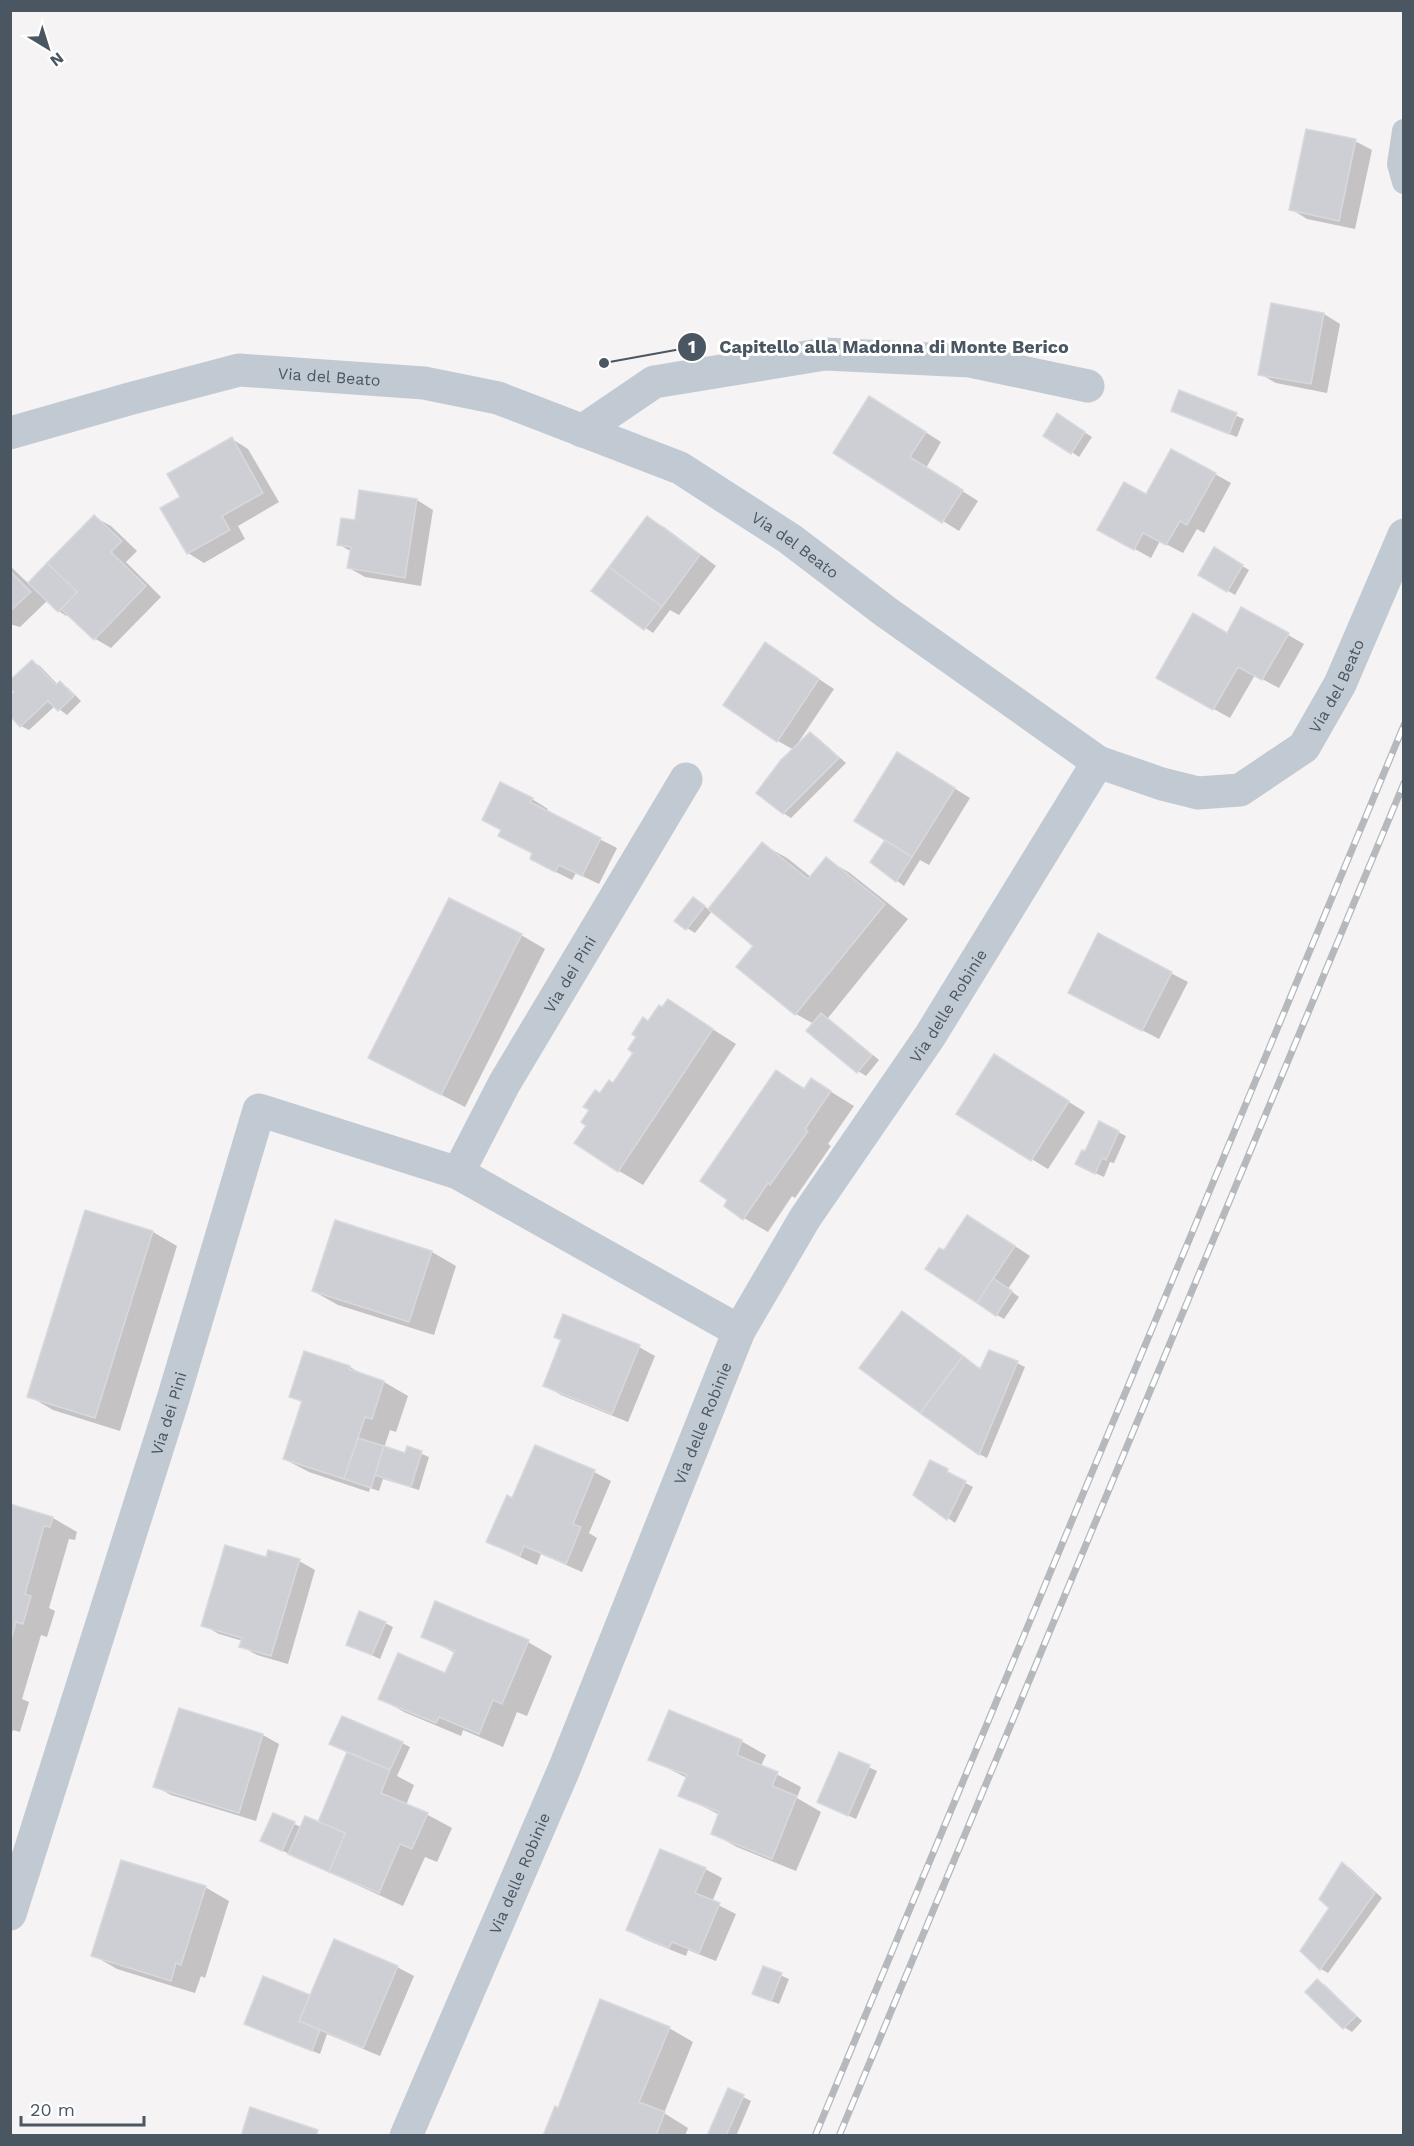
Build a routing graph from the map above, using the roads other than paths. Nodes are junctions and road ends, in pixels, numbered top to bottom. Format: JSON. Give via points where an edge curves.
{"nodes":[{"id":1,"x":1404,"y":131,"type":"edge"},
{"id":2,"x":1404,"y":182,"type":"edge"},
{"id":3,"x":1088,"y":386,"type":"dead end"},
{"id":4,"x":582,"y":431,"type":"junction"},
{"id":5,"x":10,"y":433,"type":"edge"},
{"id":6,"x":1404,"y":535,"type":"edge"},
{"id":7,"x":1098,"y":762,"type":"junction"},
{"id":8,"x":686,"y":779,"type":"dead end"},
{"id":9,"x":458,"y":1173,"type":"junction"},
{"id":10,"x":739,"y":1331,"type":"junction"},
{"id":11,"x":10,"y":1914,"type":"edge"},
{"id":12,"x":406,"y":2136,"type":"edge"}],
"edges":[{"from":1,"to":2,"type":"lane","via":[[1399,165]]},
{"from":3,"to":4,"type":"street","via":[[970,361],[825,354],[654,382]]},
{"from":4,"to":5,"type":"street","name":"Via del Beato","via":[[498,398],[424,383],[240,370]]},
{"from":4,"to":7,"type":"street","name":"Via del Beato","via":[[680,468],[790,539]]},
{"from":6,"to":7,"type":"street","name":"Via del Beato","via":[[1340,684],[1304,747],[1240,790],[1198,793]]},
{"from":7,"to":10,"type":"street","name":"Via delle Robinie","via":[[930,1036],[805,1218]]},
{"from":8,"to":9,"type":"street","name":"Via dei Pini","via":[[504,1084]]},
{"from":9,"to":10,"type":"street","name":"Via dei Pini"},
{"from":9,"to":11,"type":"street","name":"Via dei Pini","via":[[259,1110],[173,1399]]},
{"from":10,"to":12,"type":"street","name":"Via delle Robinie","via":[[565,1767]]}]}
